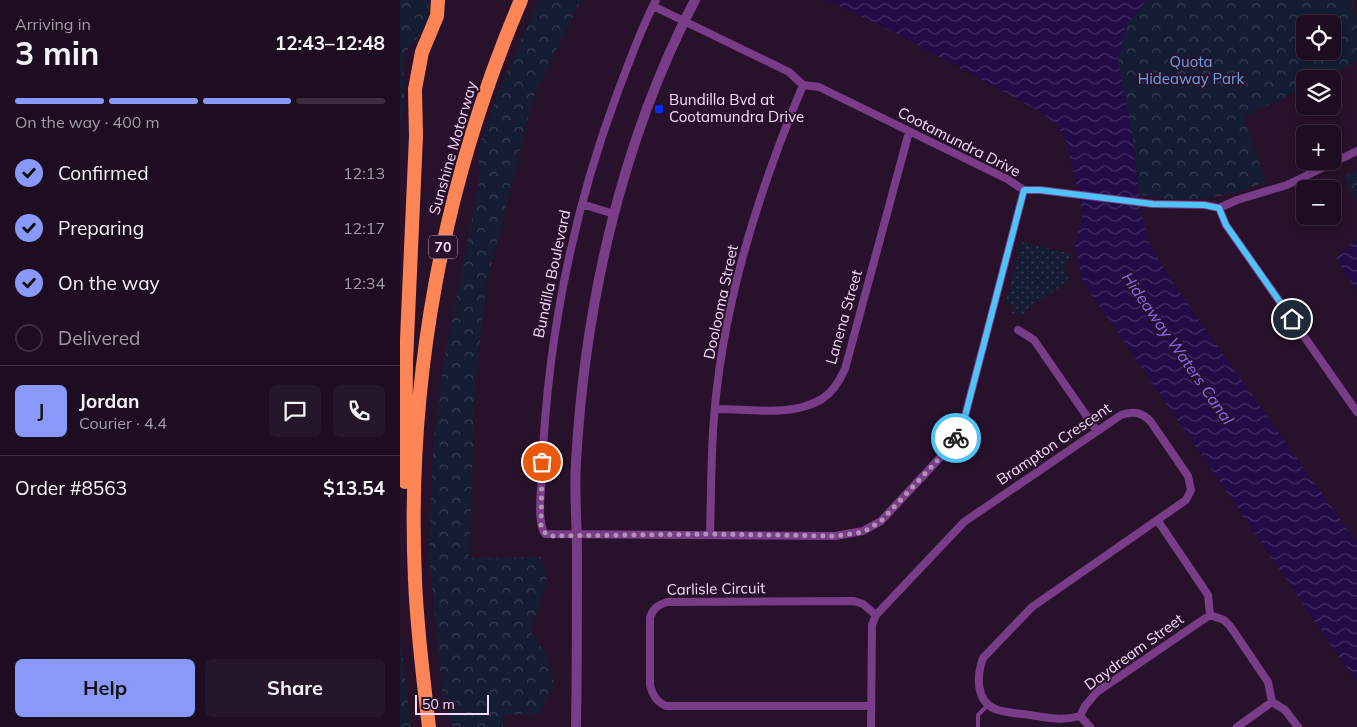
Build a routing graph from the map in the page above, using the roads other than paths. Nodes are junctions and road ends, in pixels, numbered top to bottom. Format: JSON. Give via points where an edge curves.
{"nodes":[{"id":1,"x":438,"y":0,"type":"edge"},
{"id":2,"x":521,"y":0,"type":"edge"},
{"id":3,"x":695,"y":0,"type":"edge"},
{"id":4,"x":654,"y":3,"type":"edge"},
{"id":5,"x":684,"y":21,"type":"junction"},
{"id":6,"x":803,"y":84,"type":"junction"},
{"id":7,"x":909,"y":132,"type":"junction"},
{"id":8,"x":1357,"y":151,"type":"edge"},
{"id":9,"x":1024,"y":190,"type":"junction"},
{"id":10,"x":582,"y":204,"type":"junction"},
{"id":11,"x":1219,"y":208,"type":"junction"},
{"id":12,"x":614,"y":214,"type":"junction"},
{"id":13,"x":1018,"y":330,"type":"dead end"},
{"id":14,"x":716,"y":409,"type":"junction"},
{"id":15,"x":1357,"y":412,"type":"edge"},
{"id":16,"x":1097,"y":431,"type":"junction"},
{"id":17,"x":414,"y":504,"type":"junction"},
{"id":18,"x":1158,"y":521,"type":"junction"},
{"id":19,"x":710,"y":534,"type":"junction"},
{"id":20,"x":576,"y":536,"type":"junction"},
{"id":21,"x":876,"y":615,"type":"junction"},
{"id":22,"x":1210,"y":615,"type":"junction"},
{"id":23,"x":1272,"y":702,"type":"junction"},
{"id":24,"x":988,"y":705,"type":"junction"},
{"id":25,"x":871,"y":706,"type":"junction"},
{"id":26,"x":1080,"y":716,"type":"junction"},
{"id":27,"x":429,"y":727,"type":"edge"},
{"id":28,"x":576,"y":727,"type":"edge"},
{"id":29,"x":871,"y":727,"type":"edge"},
{"id":30,"x":978,"y":727,"type":"edge"},
{"id":31,"x":1090,"y":727,"type":"edge"},
{"id":32,"x":1237,"y":727,"type":"edge"},
{"id":33,"x":1298,"y":727,"type":"edge"}],
"edges":[{"from":1,"to":17,"type":"highway","via":[[437,16],[422,52],[415,89],[404,450],[406,492]]},
{"from":2,"to":17,"type":"highway","name":"Sunshine Motorway","number":"70","via":[[481,103],[445,234],[420,387]]},
{"from":3,"to":5,"type":"street"},
{"from":4,"to":5,"type":"street","name":"Cootamundra Drive"},
{"from":4,"to":10,"type":"street","name":"Bundilla Boulevard","via":[[603,132]]},
{"from":5,"to":6,"type":"street","name":"Cootamundra Drive","via":[[789,72]]},
{"from":5,"to":12,"type":"street","via":[[652,98]]},
{"from":6,"to":7,"type":"street","name":"Cootamundra Drive","via":[[819,87]]},
{"from":6,"to":14,"type":"street","name":"Doolooma Street","via":[[777,147],[753,219],[723,348]]},
{"from":7,"to":9,"type":"street","name":"Cootamundra Drive","via":[[1008,179]]},
{"from":7,"to":14,"type":"street","name":"Lanena Street","via":[[845,369],[837,384],[823,398],[805,406]]},
{"from":8,"to":11,"type":"street","name":"Cootamundra Drive","via":[[1287,185]]},
{"from":9,"to":11,"type":"street","name":"Cootamundra Drive"},
{"from":9,"to":19,"type":"street","via":[[964,420],[950,447],[881,521],[863,532],[835,536]]},
{"from":10,"to":12,"type":"street"},
{"from":10,"to":20,"type":"street","name":"Bundilla Boulevard","via":[[552,344],[540,517],[545,534]]},
{"from":11,"to":15,"type":"street","via":[[1226,225]]},
{"from":12,"to":20,"type":"street","via":[[591,327],[581,401],[576,463]]},
{"from":13,"to":16,"type":"street","via":[[1034,340]]},
{"from":14,"to":19,"type":"street","name":"Doolooma Street"},
{"from":16,"to":18,"type":"street","name":"Brampton Crescent","via":[[1130,412],[1146,416],[1188,476],[1191,490],[1186,500]]},
{"from":16,"to":21,"type":"street","name":"Brampton Crescent","via":[[959,527]]},
{"from":17,"to":27,"type":"highway","name":"Sunshine Motorway","number":"70","via":[[418,632]]},
{"from":18,"to":22,"type":"street","via":[[1208,596]]},
{"from":18,"to":24,"type":"street","name":"Brampton Crescent","via":[[1023,614],[981,662],[979,688]]},
{"from":19,"to":20,"type":"street"},
{"from":20,"to":28,"type":"street"},
{"from":21,"to":25,"type":"street","via":[[872,625]]},
{"from":21,"to":25,"type":"street","name":"Carlisle Circuit","via":[[854,601],[668,602],[652,610],[650,618],[650,685],[652,694],[666,706]]},
{"from":22,"to":23,"type":"street","via":[[1230,626],[1268,682]]},
{"from":22,"to":26,"type":"street","name":"Daydream Street","via":[[1097,692]]},
{"from":23,"to":32,"type":"street"},
{"from":23,"to":33,"type":"street","via":[[1285,710]]},
{"from":24,"to":26,"type":"street","via":[[1059,720]]},
{"from":24,"to":30,"type":"lane","via":[[978,715]]},
{"from":25,"to":29,"type":"street"},
{"from":26,"to":31,"type":"street"}]}
